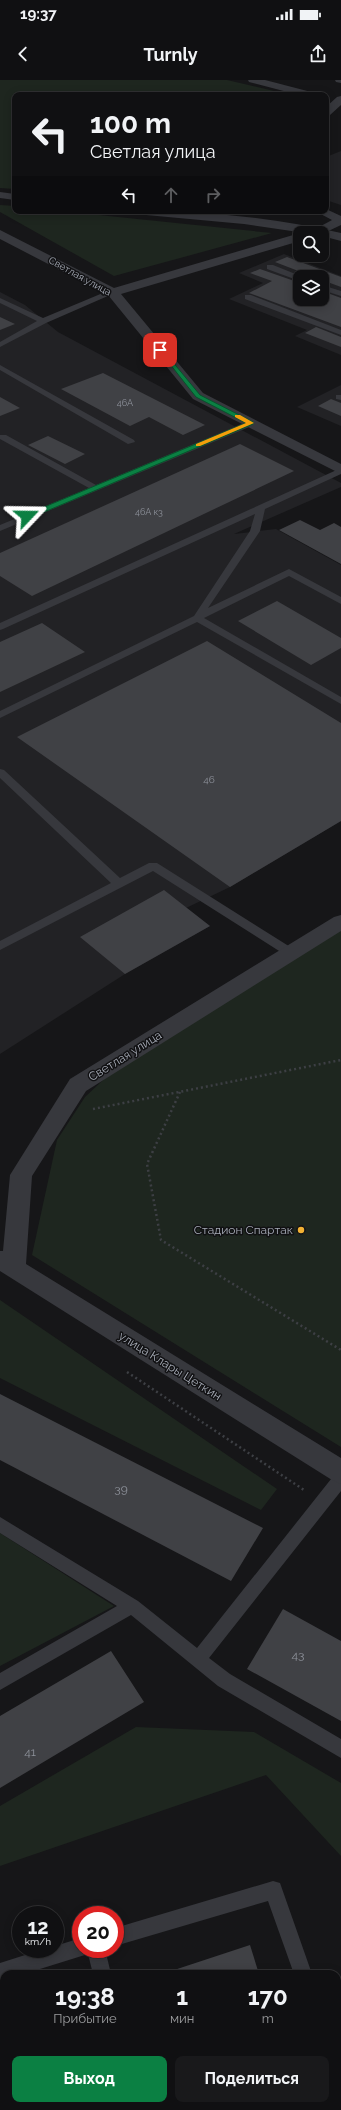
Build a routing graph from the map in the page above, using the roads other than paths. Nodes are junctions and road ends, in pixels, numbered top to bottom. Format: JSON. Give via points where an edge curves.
{"nodes":[{"id":1,"x":253,"y":80,"type":"edge"},
{"id":2,"x":299,"y":92,"type":"edge"},
{"id":3,"x":341,"y":99,"type":"edge"},
{"id":4,"x":329,"y":108,"type":"edge"},
{"id":5,"x":0,"y":195,"type":"edge"},
{"id":6,"x":12,"y":197,"type":"edge"},
{"id":7,"x":195,"y":214,"type":"edge"},
{"id":8,"x":328,"y":214,"type":"edge"},
{"id":9,"x":211,"y":215,"type":"edge"},
{"id":10,"x":341,"y":220,"type":"edge"},
{"id":11,"x":329,"y":226,"type":"edge"},
{"id":12,"x":293,"y":228,"type":"edge"},
{"id":13,"x":0,"y":234,"type":"edge"},
{"id":14,"x":329,"y":234,"type":"edge"},
{"id":15,"x":341,"y":237,"type":"edge"},
{"id":16,"x":293,"y":239,"type":"edge"},
{"id":17,"x":270,"y":267,"type":"dead end"},
{"id":18,"x":293,"y":275,"type":"edge"},
{"id":19,"x":329,"y":290,"type":"edge"},
{"id":20,"x":113,"y":292,"type":"junction"},
{"id":21,"x":341,"y":294,"type":"edge"},
{"id":22,"x":248,"y":297,"type":"dead end"},
{"id":23,"x":0,"y":300,"type":"edge"},
{"id":24,"x":43,"y":321,"type":"junction"},
{"id":25,"x":341,"y":333,"type":"edge"},
{"id":26,"x":0,"y":345,"type":"edge"},
{"id":27,"x":0,"y":367,"type":"edge"},
{"id":28,"x":251,"y":423,"type":"junction"},
{"id":29,"x":3,"y":437,"type":"dead end"},
{"id":30,"x":131,"y":442,"type":"dead end"},
{"id":31,"x":341,"y":470,"type":"edge"},
{"id":32,"x":96,"y":488,"type":"junction"},
{"id":33,"x":261,"y":508,"type":"junction"},
{"id":34,"x":0,"y":528,"type":"edge"},
{"id":35,"x":341,"y":601,"type":"edge"},
{"id":36,"x":197,"y":618,"type":"junction"},
{"id":37,"x":0,"y":627,"type":"edge"},
{"id":38,"x":341,"y":701,"type":"edge"},
{"id":39,"x":0,"y":715,"type":"edge"},
{"id":40,"x":0,"y":772,"type":"edge"},
{"id":41,"x":119,"y":884,"type":"junction"},
{"id":42,"x":341,"y":922,"type":"edge"},
{"id":43,"x":0,"y":946,"type":"edge"},
{"id":44,"x":291,"y":953,"type":"junction"},
{"id":45,"x":7,"y":1263,"type":"edge"},
{"id":46,"x":341,"y":1472,"type":"edge"},
{"id":47,"x":341,"y":1479,"type":"edge"},
{"id":48,"x":0,"y":1524,"type":"edge"},
{"id":49,"x":132,"y":1606,"type":"junction"},
{"id":50,"x":198,"y":1659,"type":"junction"},
{"id":51,"x":0,"y":1682,"type":"edge"},
{"id":52,"x":341,"y":1749,"type":"edge"},
{"id":53,"x":124,"y":1934,"type":"edge"},
{"id":54,"x":72,"y":1950,"type":"edge"},
{"id":55,"x":98,"y":1958,"type":"edge"},
{"id":56,"x":6,"y":1970,"type":"edge"},
{"id":57,"x":101,"y":1970,"type":"edge"},
{"id":58,"x":302,"y":1970,"type":"edge"}],
"edges":[{"from":1,"to":2,"type":"street"},
{"from":3,"to":4,"type":"street"},
{"from":5,"to":6,"type":"street"},
{"from":7,"to":9,"type":"street"},
{"from":8,"to":10,"type":"street"},
{"from":9,"to":12,"type":"street"},
{"from":10,"to":11,"type":"street"},
{"from":13,"to":20,"type":"street","name":"Светлая улица"},
{"from":14,"to":15,"type":"street"},
{"from":16,"to":20,"type":"street"},
{"from":17,"to":18,"type":"lane"},
{"from":19,"to":21,"type":"lane"},
{"from":20,"to":24,"type":"lane"},
{"from":20,"to":28,"type":"street","name":"Светлая улица","via":[[198,396]]},
{"from":22,"to":25,"type":"lane"},
{"from":23,"to":24,"type":"lane"},
{"from":24,"to":26,"type":"lane"},
{"from":27,"to":30,"type":"lane"},
{"from":28,"to":31,"type":"street","name":"Светлая улица"},
{"from":28,"to":32,"type":"lane"},
{"from":29,"to":32,"type":"lane"},
{"from":31,"to":33,"type":"lane"},
{"from":32,"to":34,"type":"lane"},
{"from":33,"to":36,"type":"lane","via":[[255,531]]},
{"from":33,"to":37,"type":"lane"},
{"from":35,"to":36,"type":"lane","via":[[289,572]]},
{"from":36,"to":38,"type":"lane"},
{"from":36,"to":39,"type":"lane"},
{"from":40,"to":41,"type":"lane"},
{"from":41,"to":43,"type":"lane"},
{"from":41,"to":44,"type":"lane","via":[[153,866]]},
{"from":42,"to":44,"type":"street","name":"Светлая улица"},
{"from":44,"to":45,"type":"street","name":"Светлая улица","via":[[78,1085],[21,1175]]},
{"from":45,"to":46,"type":"street","name":"улица Клары Цеткин"},
{"from":47,"to":50,"type":"lane"},
{"from":48,"to":49,"type":"lane"},
{"from":49,"to":50,"type":"lane"},
{"from":49,"to":51,"type":"lane"},
{"from":50,"to":52,"type":"lane","via":[[224,1680]]},
{"from":53,"to":58,"type":"lane","via":[[273,1890]]},
{"from":54,"to":56,"type":"lane"},
{"from":55,"to":57,"type":"lane"}]}
